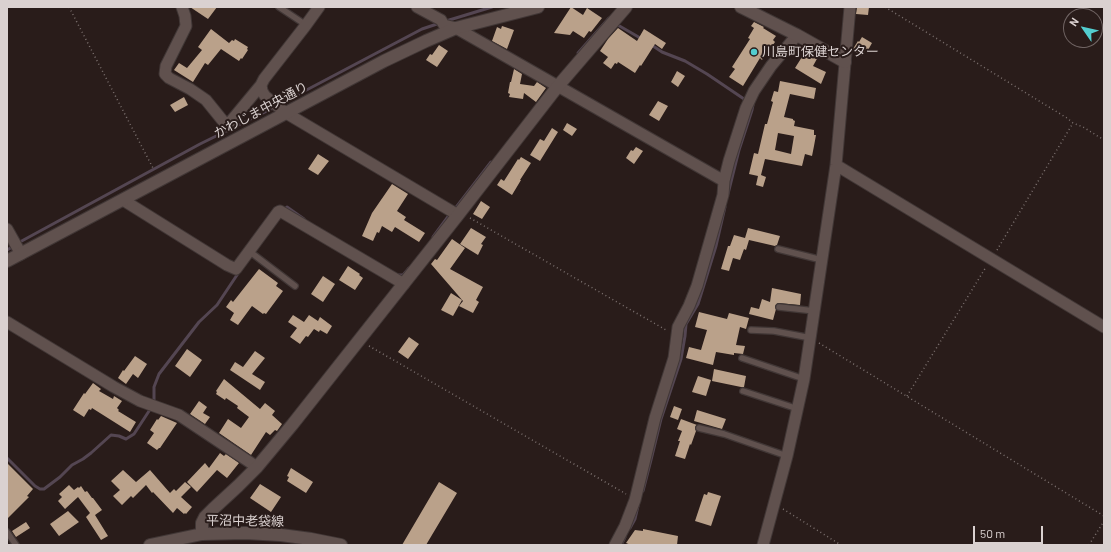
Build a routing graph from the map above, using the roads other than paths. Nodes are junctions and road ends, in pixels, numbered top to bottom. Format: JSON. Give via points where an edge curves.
{"nodes":[{"id":1,"x":182,"y":7,"type":"edge"},
{"id":2,"x":279,"y":7,"type":"edge"},
{"id":3,"x":319,"y":7,"type":"edge"},
{"id":4,"x":417,"y":7,"type":"edge"},
{"id":5,"x":538,"y":7,"type":"edge"},
{"id":6,"x":626,"y":7,"type":"edge"},
{"id":7,"x":741,"y":7,"type":"edge"},
{"id":8,"x":850,"y":7,"type":"edge"},
{"id":9,"x":306,"y":25,"type":"junction"},
{"id":10,"x":456,"y":28,"type":"junction"},
{"id":11,"x":797,"y":35,"type":"junction"},
{"id":12,"x":845,"y":62,"type":"junction"},
{"id":13,"x":261,"y":85,"type":"junction"},
{"id":14,"x":558,"y":86,"type":"junction"},
{"id":15,"x":279,"y":108,"type":"junction"},
{"id":16,"x":836,"y":165,"type":"junction"},
{"id":17,"x":724,"y":181,"type":"junction"},
{"id":18,"x":123,"y":200,"type":"junction"},
{"id":19,"x":459,"y":214,"type":"junction"},
{"id":20,"x":7,"y":229,"type":"edge"},
{"id":21,"x":778,"y":249,"type":"dead end"},
{"id":22,"x":249,"y":251,"type":"junction"},
{"id":23,"x":21,"y":254,"type":"junction"},
{"id":24,"x":823,"y":260,"type":"junction"},
{"id":25,"x":7,"y":261,"type":"edge"},
{"id":26,"x":404,"y":284,"type":"junction"},
{"id":27,"x":294,"y":286,"type":"dead end"},
{"id":28,"x":779,"y":307,"type":"dead end"},
{"id":29,"x":815,"y":311,"type":"junction"},
{"id":30,"x":7,"y":322,"type":"edge"},
{"id":31,"x":1104,"y":327,"type":"edge"},
{"id":32,"x":751,"y":330,"type":"dead end"},
{"id":33,"x":811,"y":338,"type":"junction"},
{"id":34,"x":742,"y":358,"type":"dead end"},
{"id":35,"x":804,"y":379,"type":"junction"},
{"id":36,"x":743,"y":391,"type":"dead end"},
{"id":37,"x":798,"y":410,"type":"junction"},
{"id":38,"x":700,"y":428,"type":"dead end"},
{"id":39,"x":787,"y":456,"type":"junction"},
{"id":40,"x":257,"y":467,"type":"junction"},
{"id":41,"x":7,"y":532,"type":"edge"},
{"id":42,"x":202,"y":534,"type":"junction"},
{"id":43,"x":310,"y":542,"type":"edge"},
{"id":44,"x":16,"y":545,"type":"edge"},
{"id":45,"x":150,"y":545,"type":"edge"},
{"id":46,"x":341,"y":545,"type":"edge"},
{"id":47,"x":615,"y":545,"type":"edge"},
{"id":48,"x":763,"y":545,"type":"edge"}],
"edges":[{"from":1,"to":13,"type":"street","via":[[186,26],[166,66],[165,74],[169,78],[206,100],[227,126]]},
{"from":2,"to":9,"type":"lane"},
{"from":3,"to":9,"type":"street"},
{"from":4,"to":10,"type":"street"},
{"from":5,"to":10,"type":"street","name":"かわじま中央通り"},
{"from":6,"to":14,"type":"street"},
{"from":7,"to":11,"type":"street"},
{"from":8,"to":12,"type":"street"},
{"from":9,"to":13,"type":"street"},
{"from":10,"to":14,"type":"street"},
{"from":10,"to":15,"type":"street","name":"かわじま中央通り"},
{"from":11,"to":12,"type":"street"},
{"from":11,"to":17,"type":"street","via":[[754,91],[746,108]]},
{"from":12,"to":16,"type":"street"},
{"from":13,"to":15,"type":"street","via":[[265,96]]},
{"from":14,"to":17,"type":"street"},
{"from":14,"to":19,"type":"street"},
{"from":15,"to":18,"type":"street","name":"かわじま中央通り"},
{"from":15,"to":19,"type":"street"},
{"from":16,"to":24,"type":"street"},
{"from":16,"to":31,"type":"street"},
{"from":17,"to":47,"type":"street","via":[[724,195],[697,286],[678,327],[674,358],[655,418],[635,500],[626,526]]},
{"from":18,"to":22,"type":"street","via":[[236,269]]},
{"from":18,"to":23,"type":"street","name":"かわじま中央通り"},
{"from":19,"to":26,"type":"street"},
{"from":20,"to":23,"type":"street"},
{"from":21,"to":24,"type":"lane"},
{"from":22,"to":26,"type":"street","via":[[280,211]]},
{"from":22,"to":27,"type":"lane"},
{"from":23,"to":25,"type":"street","name":"かわじま中央通り"},
{"from":24,"to":29,"type":"street"},
{"from":26,"to":40,"type":"street"},
{"from":28,"to":29,"type":"lane"},
{"from":29,"to":33,"type":"street"},
{"from":30,"to":40,"type":"street","via":[[114,387],[140,401],[179,415]]},
{"from":32,"to":33,"type":"lane","via":[[774,331]]},
{"from":33,"to":35,"type":"street"},
{"from":34,"to":35,"type":"lane"},
{"from":35,"to":37,"type":"street"},
{"from":36,"to":37,"type":"lane"},
{"from":37,"to":39,"type":"street"},
{"from":38,"to":39,"type":"lane"},
{"from":39,"to":48,"type":"street"},
{"from":40,"to":42,"type":"street","via":[[205,518],[202,523]]},
{"from":41,"to":44,"type":"lane"},
{"from":42,"to":43,"type":"street","name":"平沼中老袋線","via":[[281,535]]},
{"from":42,"to":45,"type":"street","name":"平沼中老袋線"},
{"from":43,"to":46,"type":"street","name":"平沼中老袋線"}]}
